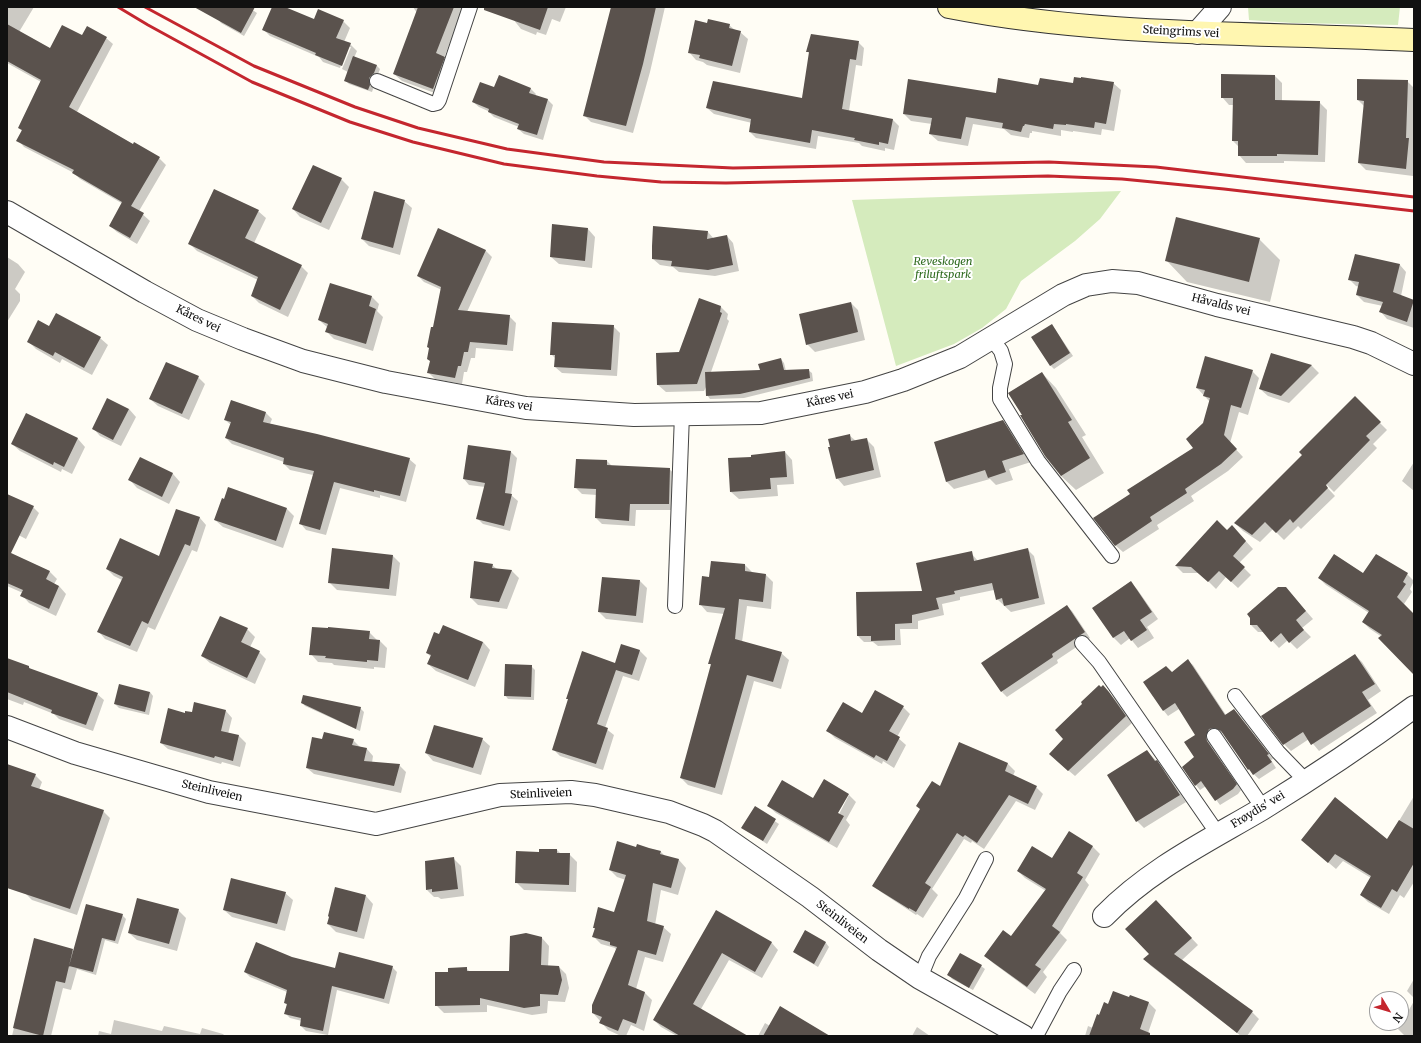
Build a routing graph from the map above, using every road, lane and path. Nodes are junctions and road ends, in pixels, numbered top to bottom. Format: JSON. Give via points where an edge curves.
{"nodes":[{"id":1,"x":470,"y":7,"type":"edge"},
{"id":2,"x":949,"y":7,"type":"edge"},
{"id":3,"x":1220,"y":7,"type":"edge"},
{"id":4,"x":1197,"y":33,"type":"junction"},
{"id":5,"x":1414,"y":40,"type":"edge"},
{"id":6,"x":377,"y":81,"type":"dead end"},
{"id":7,"x":7,"y":212,"type":"edge"},
{"id":8,"x":1030,"y":315,"type":"joint"},
{"id":9,"x":992,"y":339,"type":"junction"},
{"id":10,"x":1414,"y":364,"type":"edge"},
{"id":11,"x":682,"y":414,"type":"junction"},
{"id":12,"x":1112,"y":556,"type":"dead end"},
{"id":13,"x":675,"y":606,"type":"dead end"},
{"id":14,"x":1082,"y":643,"type":"dead end"},
{"id":15,"x":1235,"y":696,"type":"dead end"},
{"id":16,"x":1414,"y":707,"type":"edge"},
{"id":17,"x":7,"y":727,"type":"edge"},
{"id":18,"x":1214,"y":736,"type":"dead end"},
{"id":19,"x":1306,"y":781,"type":"junction"},
{"id":20,"x":1263,"y":808,"type":"junction"},
{"id":21,"x":1218,"y":834,"type":"junction"},
{"id":22,"x":986,"y":859,"type":"dead end"},
{"id":23,"x":1104,"y":916,"type":"dead end"},
{"id":24,"x":1074,"y":970,"type":"dead end"},
{"id":25,"x":920,"y":978,"type":"junction"},
{"id":26,"x":1023,"y":1036,"type":"edge"},
{"id":27,"x":1036,"y":1036,"type":"edge"}],
"edges":[{"from":1,"to":6,"type":"lane","via":[[437,103],[433,104]]},
{"from":2,"to":4,"type":"street","name":"Steingrims vei","via":[[982,14],[1074,25]]},
{"from":3,"to":4,"type":"street"},
{"from":4,"to":5,"type":"street","name":"Steingrims vei"},
{"from":7,"to":11,"type":"street","name":"Kåres vei","via":[[197,320],[303,361],[386,382],[526,408],[634,415]]},
{"from":8,"to":9,"type":"street","name":"Kåres vei"},
{"from":8,"to":10,"type":"street","name":"Håvalds vei","via":[[1063,295],[1086,285],[1112,281],[1138,283],[1217,305],[1353,337],[1372,343]]},
{"from":9,"to":11,"type":"street","name":"Kåres vei","via":[[940,366],[864,392],[761,413]]},
{"from":9,"to":12,"type":"lane","via":[[1002,351],[1005,364],[1000,398],[1038,461]]},
{"from":11,"to":13,"type":"lane"},
{"from":14,"to":21,"type":"lane","via":[[1099,662]]},
{"from":15,"to":19,"type":"lane","via":[[1278,752]]},
{"from":16,"to":19,"type":"street","name":"Frøydis' vei"},
{"from":17,"to":25,"type":"street","name":"Steinliveien","via":[[75,753],[209,792],[376,824],[500,795],[571,792],[669,812],[715,832],[810,897]]},
{"from":18,"to":20,"type":"lane"},
{"from":19,"to":20,"type":"street","name":"Frøydis' vei"},
{"from":20,"to":21,"type":"street","name":"Frøydis' vei"},
{"from":21,"to":23,"type":"street","name":"Frøydis' vei","via":[[1157,870]]},
{"from":22,"to":25,"type":"lane","via":[[966,898],[929,956]]},
{"from":24,"to":27,"type":"lane"},
{"from":25,"to":26,"type":"street","name":"Steinliveien"}]}
